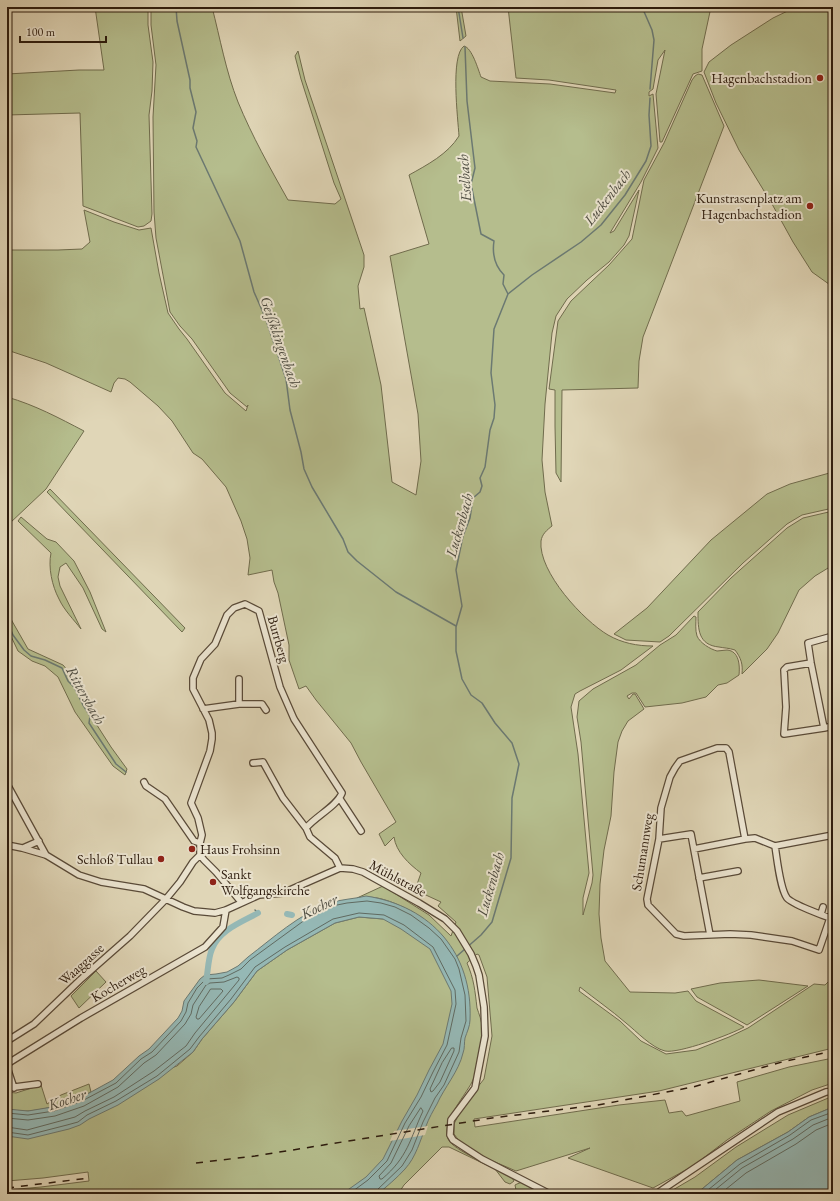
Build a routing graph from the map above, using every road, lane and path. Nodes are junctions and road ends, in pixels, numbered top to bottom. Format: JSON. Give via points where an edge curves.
{"nodes":[{"id":1,"x":833,"y":636,"type":"edge"},
{"id":2,"x":811,"y":663,"type":"junction"},
{"id":3,"x":239,"y":679,"type":"dead end"},
{"id":4,"x":239,"y":704,"type":"junction"},
{"id":5,"x":203,"y":708,"type":"junction"},
{"id":6,"x":266,"y":710,"type":"dead end"},
{"id":7,"x":833,"y":726,"type":"edge"},
{"id":8,"x":824,"y":728,"type":"junction"},
{"id":9,"x":253,"y":763,"type":"dead end"},
{"id":10,"x":144,"y":782,"type":"dead end"},
{"id":11,"x":7,"y":784,"type":"edge"},
{"id":12,"x":340,"y":799,"type":"junction"},
{"id":13,"x":306,"y":828,"type":"junction"},
{"id":14,"x":361,"y":831,"type":"dead end"},
{"id":15,"x":833,"y":835,"type":"edge"},
{"id":16,"x":659,"y":839,"type":"junction"},
{"id":17,"x":746,"y":839,"type":"junction"},
{"id":18,"x":39,"y":841,"type":"junction"},
{"id":19,"x":200,"y":843,"type":"junction"},
{"id":20,"x":7,"y":845,"type":"edge"},
{"id":21,"x":776,"y":846,"type":"junction"},
{"id":22,"x":22,"y":848,"type":"junction"},
{"id":23,"x":694,"y":849,"type":"junction"},
{"id":24,"x":200,"y":855,"type":"junction"},
{"id":25,"x":46,"y":856,"type":"junction"},
{"id":26,"x":340,"y":868,"type":"junction"},
{"id":27,"x":738,"y":871,"type":"dead end"},
{"id":28,"x":699,"y":878,"type":"junction"},
{"id":29,"x":166,"y":899,"type":"junction"},
{"id":30,"x":241,"y":902,"type":"junction"},
{"id":31,"x":823,"y":907,"type":"dead end"},
{"id":32,"x":226,"y":910,"type":"junction"},
{"id":33,"x":821,"y":914,"type":"junction"},
{"id":34,"x":832,"y":919,"type":"edge"},
{"id":35,"x":710,"y":935,"type":"junction"},
{"id":36,"x":7,"y":1041,"type":"edge"},
{"id":37,"x":7,"y":1064,"type":"edge"},
{"id":38,"x":7,"y":1067,"type":"edge"},
{"id":39,"x":38,"y":1084,"type":"dead end"},
{"id":40,"x":7,"y":1088,"type":"edge"},
{"id":41,"x":14,"y":1088,"type":"junction"},
{"id":42,"x":833,"y":1091,"type":"edge"},
{"id":43,"x":550,"y":1194,"type":"edge"},
{"id":44,"x":656,"y":1194,"type":"edge"}],
"edges":[{"from":1,"to":2,"type":"street","via":[[808,642]]},
{"from":2,"to":8,"type":"street"},
{"from":2,"to":8,"type":"street","via":[[787,667],[784,670],[784,734]]},
{"from":3,"to":4,"type":"street"},
{"from":4,"to":5,"type":"street"},
{"from":4,"to":6,"type":"street","via":[[262,704]]},
{"from":5,"to":12,"type":"street","name":"Burrberg","via":[[193,689],[201,659],[215,644],[227,615],[234,608],[245,604],[259,611],[280,687],[294,719],[342,792]]},
{"from":5,"to":19,"type":"street","name":"Burrberg","via":[[209,720],[212,742],[191,803],[202,835]]},
{"from":7,"to":8,"type":"street"},
{"from":9,"to":13,"type":"street","via":[[263,762],[283,798]]},
{"from":10,"to":19,"type":"street","via":[[165,799],[194,841]]},
{"from":11,"to":18,"type":"street"},
{"from":12,"to":13,"type":"street"},
{"from":12,"to":14,"type":"street","name":"Burrberg"},
{"from":13,"to":26,"type":"street","via":[[310,837],[335,858]]},
{"from":15,"to":21,"type":"street"},
{"from":16,"to":17,"type":"street","name":"Schumannweg","via":[[662,808],[674,768],[680,761],[689,757],[717,748],[726,748],[729,752]]},
{"from":16,"to":23,"type":"street","via":[[691,834]]},
{"from":16,"to":35,"type":"street","name":"Schumannweg","via":[[648,905],[676,934]]},
{"from":17,"to":21,"type":"street","via":[[755,838]]},
{"from":17,"to":23,"type":"street"},
{"from":18,"to":22,"type":"street"},
{"from":18,"to":25,"type":"street"},
{"from":19,"to":24,"type":"street"},
{"from":20,"to":22,"type":"street"},
{"from":21,"to":33,"type":"street","via":[[786,897]]},
{"from":22,"to":25,"type":"street"},
{"from":23,"to":28,"type":"street"},
{"from":24,"to":29,"type":"street","name":"Waaggasse"},
{"from":24,"to":30,"type":"street"},
{"from":25,"to":29,"type":"street","via":[[79,875],[101,882],[144,889]]},
{"from":26,"to":30,"type":"street","via":[[284,893],[260,895]]},
{"from":26,"to":43,"type":"street","name":"Mühlstraße","via":[[363,872],[445,919],[457,931],[471,954],[479,975],[485,1036],[475,1088],[451,1120],[450,1135],[453,1140],[475,1155]]},
{"from":27,"to":28,"type":"street"},
{"from":28,"to":35,"type":"street"},
{"from":29,"to":32,"type":"street","via":[[194,911],[215,913]]},
{"from":29,"to":36,"type":"street","name":"Waaggasse","via":[[130,936],[34,1024]]},
{"from":30,"to":32,"type":"street"},
{"from":31,"to":33,"type":"street"},
{"from":32,"to":37,"type":"street","name":"Kocherweg","via":[[223,927],[205,947]]},
{"from":33,"to":34,"type":"street"},
{"from":34,"to":35,"type":"street","name":"Schumannweg","via":[[819,950],[792,941],[751,935]]},
{"from":38,"to":41,"type":"street"},
{"from":39,"to":41,"type":"street"},
{"from":40,"to":41,"type":"street"},
{"from":42,"to":44,"type":"street","via":[[778,1112]]}]}
